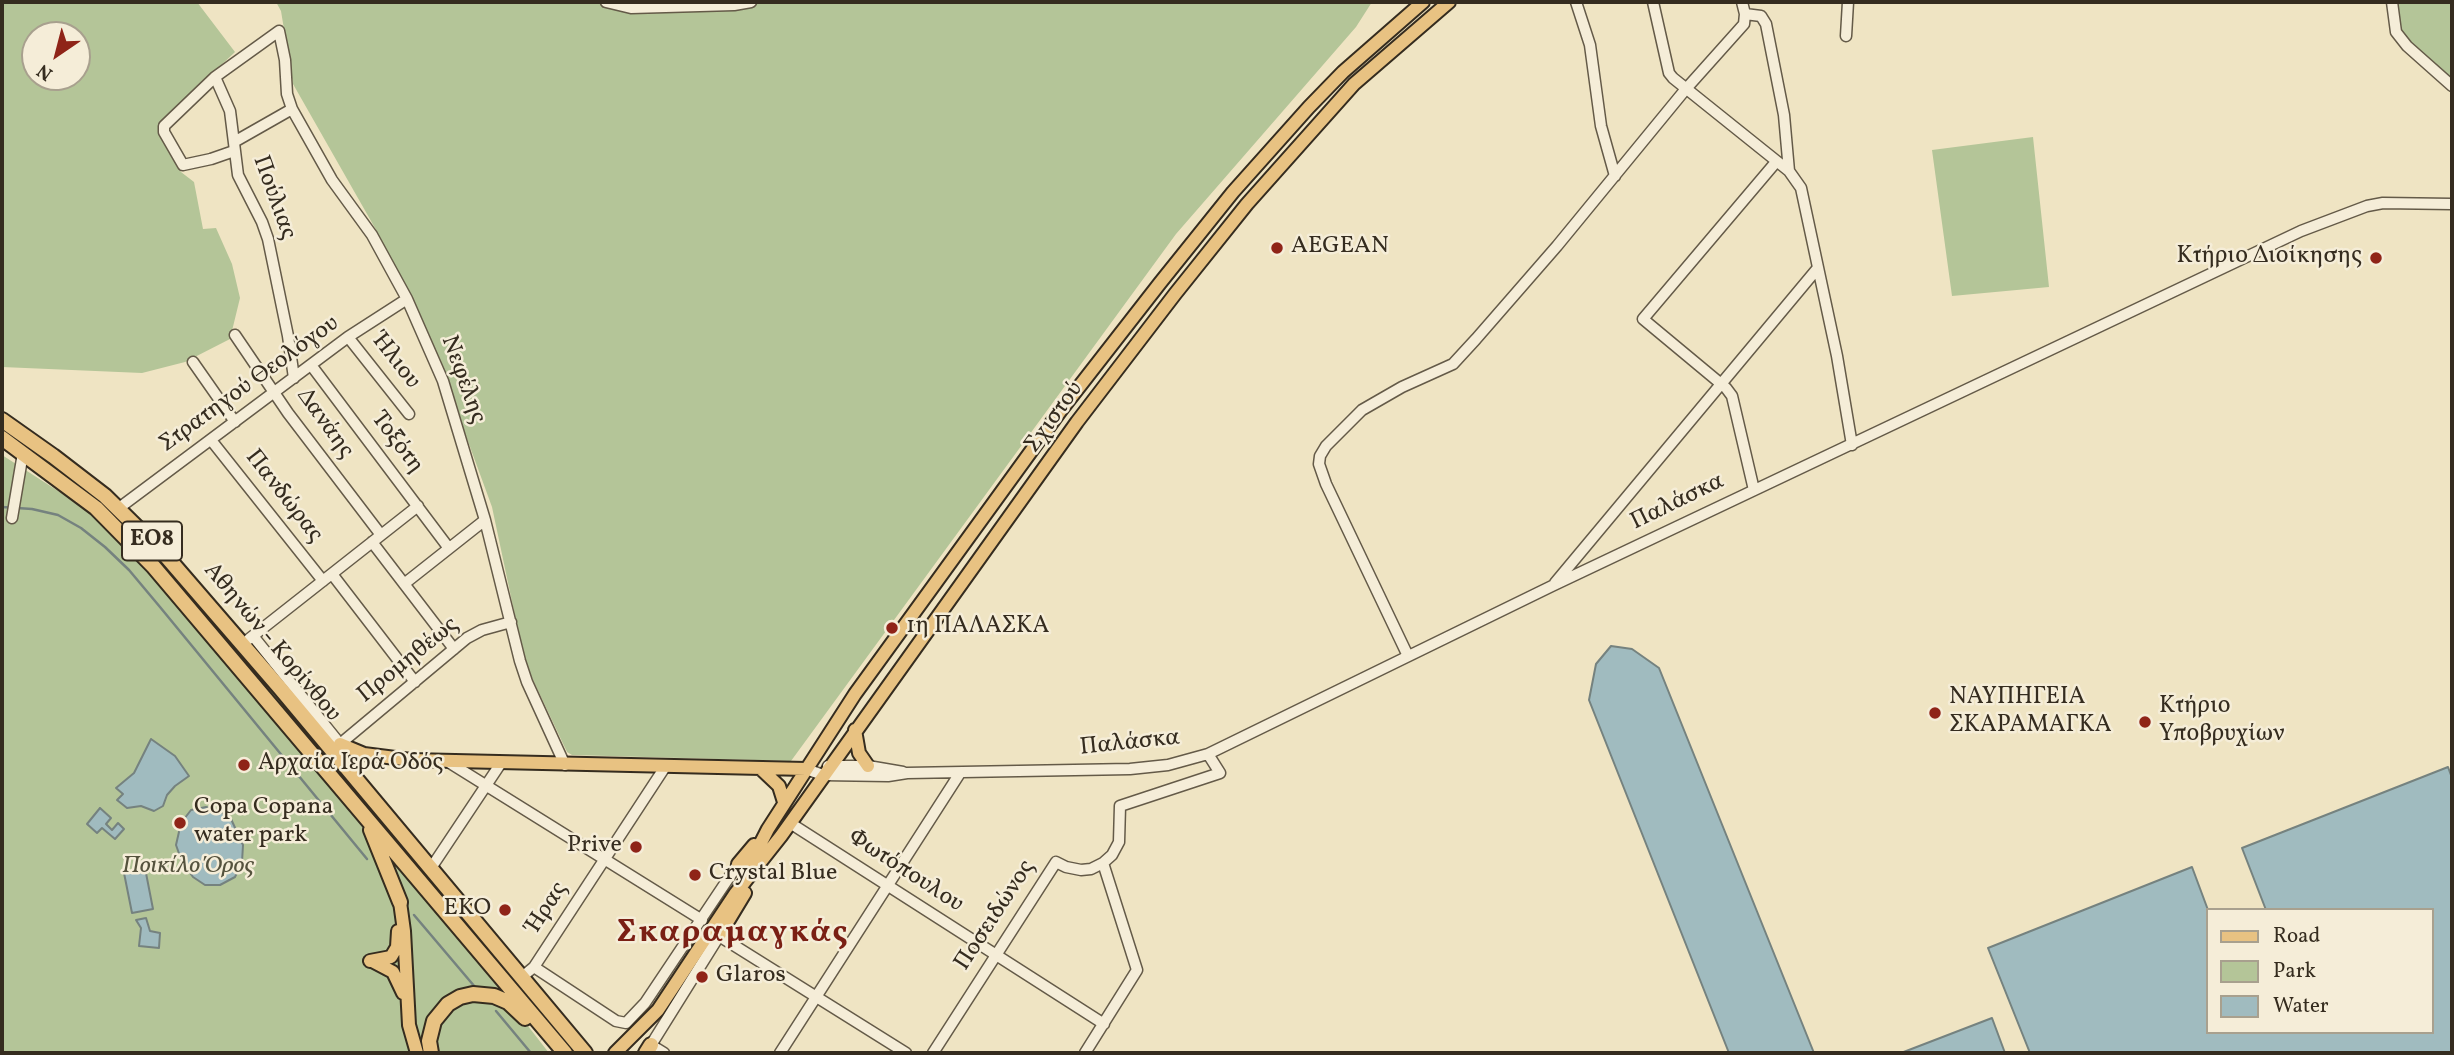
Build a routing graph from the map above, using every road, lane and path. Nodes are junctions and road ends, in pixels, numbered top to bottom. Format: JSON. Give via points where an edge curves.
{"nodes":[{"id":1,"x":606,"y":2,"type":"edge"},
{"id":2,"x":751,"y":2,"type":"edge"},
{"id":3,"x":1423,"y":2,"type":"edge"},
{"id":4,"x":1449,"y":2,"type":"edge"},
{"id":5,"x":1576,"y":2,"type":"edge"},
{"id":6,"x":1653,"y":2,"type":"edge"},
{"id":7,"x":1742,"y":2,"type":"edge"},
{"id":8,"x":1848,"y":2,"type":"edge"},
{"id":9,"x":2392,"y":2,"type":"edge"},
{"id":10,"x":1745,"y":14,"type":"junction"},
{"id":11,"x":1846,"y":36,"type":"dead end"},
{"id":12,"x":215,"y":77,"type":"junction"},
{"id":13,"x":2452,"y":86,"type":"edge"},
{"id":14,"x":1685,"y":90,"type":"junction"},
{"id":15,"x":292,"y":109,"type":"junction"},
{"id":16,"x":234,"y":146,"type":"junction"},
{"id":17,"x":1776,"y":162,"type":"junction"},
{"id":18,"x":1789,"y":171,"type":"junction"},
{"id":19,"x":1615,"y":176,"type":"junction"},
{"id":20,"x":2452,"y":204,"type":"edge"},
{"id":21,"x":1817,"y":269,"type":"junction"},
{"id":22,"x":407,"y":299,"type":"junction"},
{"id":23,"x":235,"y":335,"type":"dead end"},
{"id":24,"x":348,"y":337,"type":"junction"},
{"id":25,"x":193,"y":362,"type":"dead end"},
{"id":26,"x":311,"y":365,"type":"junction"},
{"id":27,"x":294,"y":378,"type":"junction"},
{"id":28,"x":1720,"y":383,"type":"junction"},
{"id":29,"x":275,"y":392,"type":"junction"},
{"id":30,"x":408,"y":414,"type":"dead end"},
{"id":31,"x":2,"y":420,"type":"edge"},
{"id":32,"x":235,"y":422,"type":"junction"},
{"id":33,"x":2,"y":438,"type":"edge"},
{"id":34,"x":211,"y":440,"type":"junction"},
{"id":35,"x":1852,"y":445,"type":"junction"},
{"id":36,"x":23,"y":453,"type":"junction"},
{"id":37,"x":1754,"y":490,"type":"junction"},
{"id":38,"x":418,"y":506,"type":"junction"},
{"id":39,"x":119,"y":508,"type":"junction"},
{"id":40,"x":12,"y":518,"type":"dead end"},
{"id":41,"x":485,"y":520,"type":"junction"},
{"id":42,"x":381,"y":535,"type":"junction"},
{"id":43,"x":372,"y":542,"type":"junction"},
{"id":44,"x":448,"y":547,"type":"junction"},
{"id":45,"x":327,"y":577,"type":"junction"},
{"id":46,"x":404,"y":584,"type":"junction"},
{"id":47,"x":1552,"y":586,"type":"junction"},
{"id":48,"x":511,"y":622,"type":"junction"},
{"id":49,"x":248,"y":640,"type":"junction"},
{"id":50,"x":454,"y":649,"type":"junction"},
{"id":51,"x":1408,"y":656,"type":"junction"},
{"id":52,"x":415,"y":682,"type":"junction"},
{"id":53,"x":280,"y":688,"type":"junction"},
{"id":54,"x":855,"y":730,"type":"junction"},
{"id":55,"x":340,"y":744,"type":"junction"},
{"id":56,"x":1208,"y":754,"type":"junction"},
{"id":57,"x":447,"y":761,"type":"junction"},
{"id":58,"x":501,"y":763,"type":"junction"},
{"id":59,"x":565,"y":765,"type":"junction"},
{"id":60,"x":665,"y":766,"type":"junction"},
{"id":61,"x":868,"y":766,"type":"junction"},
{"id":62,"x":760,"y":768,"type":"junction"},
{"id":63,"x":806,"y":769,"type":"junction"},
{"id":64,"x":826,"y":770,"type":"junction"},
{"id":65,"x":907,"y":773,"type":"junction"},
{"id":66,"x":960,"y":773,"type":"junction"},
{"id":67,"x":487,"y":784,"type":"junction"},
{"id":68,"x":785,"y":802,"type":"junction"},
{"id":69,"x":366,"y":819,"type":"junction"},
{"id":70,"x":790,"y":823,"type":"junction"},
{"id":71,"x":768,"y":829,"type":"junction"},
{"id":72,"x":781,"y":836,"type":"junction"},
{"id":73,"x":606,"y":859,"type":"junction"},
{"id":74,"x":1103,"y":863,"type":"junction"},
{"id":75,"x":738,"y":864,"type":"joint"},
{"id":76,"x":431,"y":868,"type":"junction"},
{"id":77,"x":888,"y":885,"type":"junction"},
{"id":78,"x":735,"y":894,"type":"junction"},
{"id":79,"x":400,"y":902,"type":"junction"},
{"id":80,"x":702,"y":920,"type":"junction"},
{"id":81,"x":719,"y":936,"type":"junction"},
{"id":82,"x":996,"y":955,"type":"junction"},
{"id":83,"x":534,"y":967,"type":"junction"},
{"id":84,"x":523,"y":977,"type":"junction"},
{"id":85,"x":816,"y":997,"type":"junction"},
{"id":86,"x":406,"y":999,"type":"junction"},
{"id":87,"x":1104,"y":1024,"type":"junction"},
{"id":88,"x":649,"y":1049,"type":"edge"},
{"id":89,"x":564,"y":1052,"type":"edge"},
{"id":90,"x":417,"y":1053,"type":"edge"},
{"id":91,"x":431,"y":1053,"type":"edge"},
{"id":92,"x":585,"y":1053,"type":"edge"},
{"id":93,"x":615,"y":1053,"type":"edge"},
{"id":94,"x":664,"y":1053,"type":"edge"},
{"id":95,"x":780,"y":1053,"type":"edge"},
{"id":96,"x":906,"y":1053,"type":"edge"},
{"id":97,"x":933,"y":1053,"type":"edge"},
{"id":98,"x":1085,"y":1053,"type":"edge"}],
"edges":[{"from":1,"to":2,"type":"street","via":[[645,8]]},
{"from":3,"to":63,"type":"main road","name":"Σχιστού","via":[[1334,81],[1202,230],[1061,410]]},
{"from":4,"to":54,"type":"main road","name":"Σχιστού","via":[[1354,84],[1247,204],[1077,422]]},
{"from":5,"to":19,"type":"street","via":[[1590,45],[1601,126]]},
{"from":6,"to":14,"type":"street","via":[[1670,73]]},
{"from":7,"to":10,"type":"street"},
{"from":8,"to":11,"type":"street"},
{"from":9,"to":13,"type":"street","via":[[2396,32]]},
{"from":10,"to":14,"type":"street","via":[[1744,24]]},
{"from":10,"to":18,"type":"street","via":[[1761,16],[1766,24],[1784,115]]},
{"from":12,"to":15,"type":"street","name":"Νεφέλης","via":[[279,31]]},
{"from":12,"to":16,"type":"street","name":"Πούλιας","via":[[228,104]]},
{"from":12,"to":16,"type":"street","via":[[163,128],[183,164],[211,159]]},
{"from":14,"to":17,"type":"street"},
{"from":14,"to":19,"type":"street"},
{"from":15,"to":16,"type":"street"},
{"from":15,"to":22,"type":"street","name":"Νεφέλης"},
{"from":16,"to":27,"type":"street","name":"Πούλιας","via":[[238,175],[268,239]]},
{"from":17,"to":18,"type":"street"},
{"from":17,"to":28,"type":"street","via":[[1643,319]]},
{"from":18,"to":21,"type":"street","via":[[1801,188]]},
{"from":19,"to":51,"type":"street","via":[[1453,364],[1362,410],[1320,456],[1326,484]]},
{"from":20,"to":35,"type":"street","name":"Παλάσκα","via":[[2384,204],[2301,231]]},
{"from":21,"to":28,"type":"street"},
{"from":21,"to":35,"type":"street"},
{"from":22,"to":24,"type":"street","name":"Στρατηγού Θεολόγου"},
{"from":22,"to":41,"type":"street","name":"Νεφέλης","via":[[454,411]]},
{"from":23,"to":29,"type":"street","name":"Δανάης"},
{"from":24,"to":26,"type":"street","name":"Στρατηγού Θεολόγου"},
{"from":24,"to":30,"type":"street","name":"Ήλιου"},
{"from":25,"to":32,"type":"street"},
{"from":26,"to":27,"type":"street","name":"Στρατηγού Θεολόγου"},
{"from":26,"to":38,"type":"street","name":"Τοξότη"},
{"from":27,"to":29,"type":"street","name":"Στρατηγού Θεολόγου"},
{"from":28,"to":37,"type":"street","via":[[1732,396]]},
{"from":28,"to":47,"type":"street"},
{"from":29,"to":32,"type":"street","name":"Στρατηγού Θεολόγου"},
{"from":29,"to":42,"type":"street","name":"Δανάης"},
{"from":31,"to":39,"type":"highway","name":"Αθηνών - Κορίνθου","number":"ΕΟ8"},
{"from":32,"to":34,"type":"street","name":"Στρατηγού Θεολόγου"},
{"from":33,"to":36,"type":"highway","name":"Αθηνών - Κορίνθου","number":"ΕΟ8"},
{"from":34,"to":39,"type":"street","name":"Στρατηγού Θεολόγου"},
{"from":34,"to":45,"type":"street","name":"Πανδώρας"},
{"from":35,"to":37,"type":"street","name":"Παλάσκα"},
{"from":36,"to":40,"type":"street"},
{"from":36,"to":69,"type":"highway","name":"Αθηνών - Κορίνθου","number":"ΕΟ8","via":[[96,508],[139,551]]},
{"from":37,"to":47,"type":"street","name":"Παλάσκα"},
{"from":38,"to":42,"type":"street"},
{"from":38,"to":44,"type":"street","name":"Τοξότη"},
{"from":39,"to":49,"type":"highway","name":"Αθηνών - Κορίνθου","number":"ΕΟ8"},
{"from":41,"to":44,"type":"street"},
{"from":41,"to":48,"type":"street","name":"Νεφέλης"},
{"from":42,"to":43,"type":"street"},
{"from":43,"to":45,"type":"street"},
{"from":43,"to":46,"type":"street"},
{"from":44,"to":46,"type":"street"},
{"from":45,"to":49,"type":"street"},
{"from":45,"to":52,"type":"street","name":"Πανδώρας"},
{"from":46,"to":50,"type":"street"},
{"from":47,"to":51,"type":"street","name":"Παλάσκα"},
{"from":48,"to":50,"type":"street","name":"Προμηθέως","via":[[482,630]]},
{"from":48,"to":59,"type":"street","name":"Νεφέλης","via":[[527,682]]},
{"from":49,"to":53,"type":"highway","name":"Αθηνών - Κορίνθου","number":"ΕΟ8"},
{"from":49,"to":55,"type":"street"},
{"from":50,"to":52,"type":"street","name":"Προμηθέως"},
{"from":51,"to":56,"type":"street","name":"Παλάσκα"},
{"from":52,"to":55,"type":"street","name":"Προμηθέως"},
{"from":53,"to":55,"type":"highway"},
{"from":53,"to":76,"type":"highway","name":"Αθηνών - Κορίνθου","number":"ΕΟ8"},
{"from":54,"to":61,"type":"main road","via":[[859,753]]},
{"from":54,"to":64,"type":"main road","name":"Σχιστού"},
{"from":55,"to":57,"type":"main road","via":[[381,758]]},
{"from":56,"to":66,"type":"street","name":"Παλάσκα","via":[[1148,768]]},
{"from":56,"to":74,"type":"street","via":[[1220,773],[1121,806],[1119,842]]},
{"from":57,"to":58,"type":"main road"},
{"from":57,"to":67,"type":"street"},
{"from":58,"to":59,"type":"main road"},
{"from":58,"to":67,"type":"street"},
{"from":59,"to":60,"type":"main road"},
{"from":60,"to":62,"type":"main road"},
{"from":60,"to":73,"type":"street","name":"Ήρας"},
{"from":61,"to":64,"type":"street","name":"Παλάσκα"},
{"from":61,"to":65,"type":"street","name":"Παλάσκα"},
{"from":62,"to":63,"type":"main road"},
{"from":62,"to":68,"type":"main road","via":[[779,786]]},
{"from":63,"to":64,"type":"street","name":"Παλάσκα"},
{"from":63,"to":68,"type":"main road","name":"Σχιστού"},
{"from":64,"to":65,"type":"street","name":"Παλάσκα","via":[[888,776]]},
{"from":64,"to":70,"type":"main road","name":"Σχιστού"},
{"from":65,"to":66,"type":"street","name":"Παλάσκα"},
{"from":66,"to":77,"type":"street"},
{"from":67,"to":73,"type":"street"},
{"from":67,"to":76,"type":"street"},
{"from":68,"to":71,"type":"main road","name":"Σχιστού"},
{"from":69,"to":79,"type":"highway"},
{"from":69,"to":89,"type":"highway","name":"Αθηνών - Κορίνθου","number":"ΕΟ8"},
{"from":70,"to":72,"type":"main road","name":"Σχιστού"},
{"from":70,"to":77,"type":"street","name":"Φωτόπουλου"},
{"from":71,"to":75,"type":"main road"},
{"from":71,"to":78,"type":"main road","name":"Σχιστού"},
{"from":72,"to":78,"type":"main road","name":"Σχιστού"},
{"from":72,"to":81,"type":"main road"},
{"from":73,"to":80,"type":"street"},
{"from":73,"to":83,"type":"street","name":"Ήρας"},
{"from":74,"to":82,"type":"street","name":"Ποσειδώνος","via":[[1081,870],[1056,862]]},
{"from":74,"to":87,"type":"street","via":[[1137,970]]},
{"from":75,"to":80,"type":"street"},
{"from":76,"to":84,"type":"highway","name":"Αθηνών - Κορίνθου","number":"ΕΟ8"},
{"from":77,"to":82,"type":"street","name":"Φωτόπουλου"},
{"from":77,"to":85,"type":"street"},
{"from":78,"to":93,"type":"main road","name":"Σχιστού","via":[[658,1010]]},
{"from":79,"to":86,"type":"main road"},
{"from":79,"to":86,"type":"main road","via":[[395,951],[388,958],[370,961],[393,972]]},
{"from":80,"to":83,"type":"street","name":"Ήρας","via":[[626,1023]]},
{"from":81,"to":85,"type":"street"},
{"from":81,"to":88,"type":"street"},
{"from":82,"to":87,"type":"street","name":"Φωτόπουλου"},
{"from":82,"to":97,"type":"street","name":"Ποσειδώνος"},
{"from":83,"to":84,"type":"street","name":"Ήρας"},
{"from":84,"to":92,"type":"highway","name":"Αθηνών - Κορίνθου","number":"ΕΟ8"},
{"from":85,"to":95,"type":"street"},
{"from":85,"to":96,"type":"street"},
{"from":86,"to":90,"type":"main road"},
{"from":87,"to":98,"type":"street"},
{"from":88,"to":94,"type":"street"},
{"from":89,"to":91,"type":"highway","via":[[508,1002],[479,993],[453,1000],[438,1014],[431,1026]]}]}
